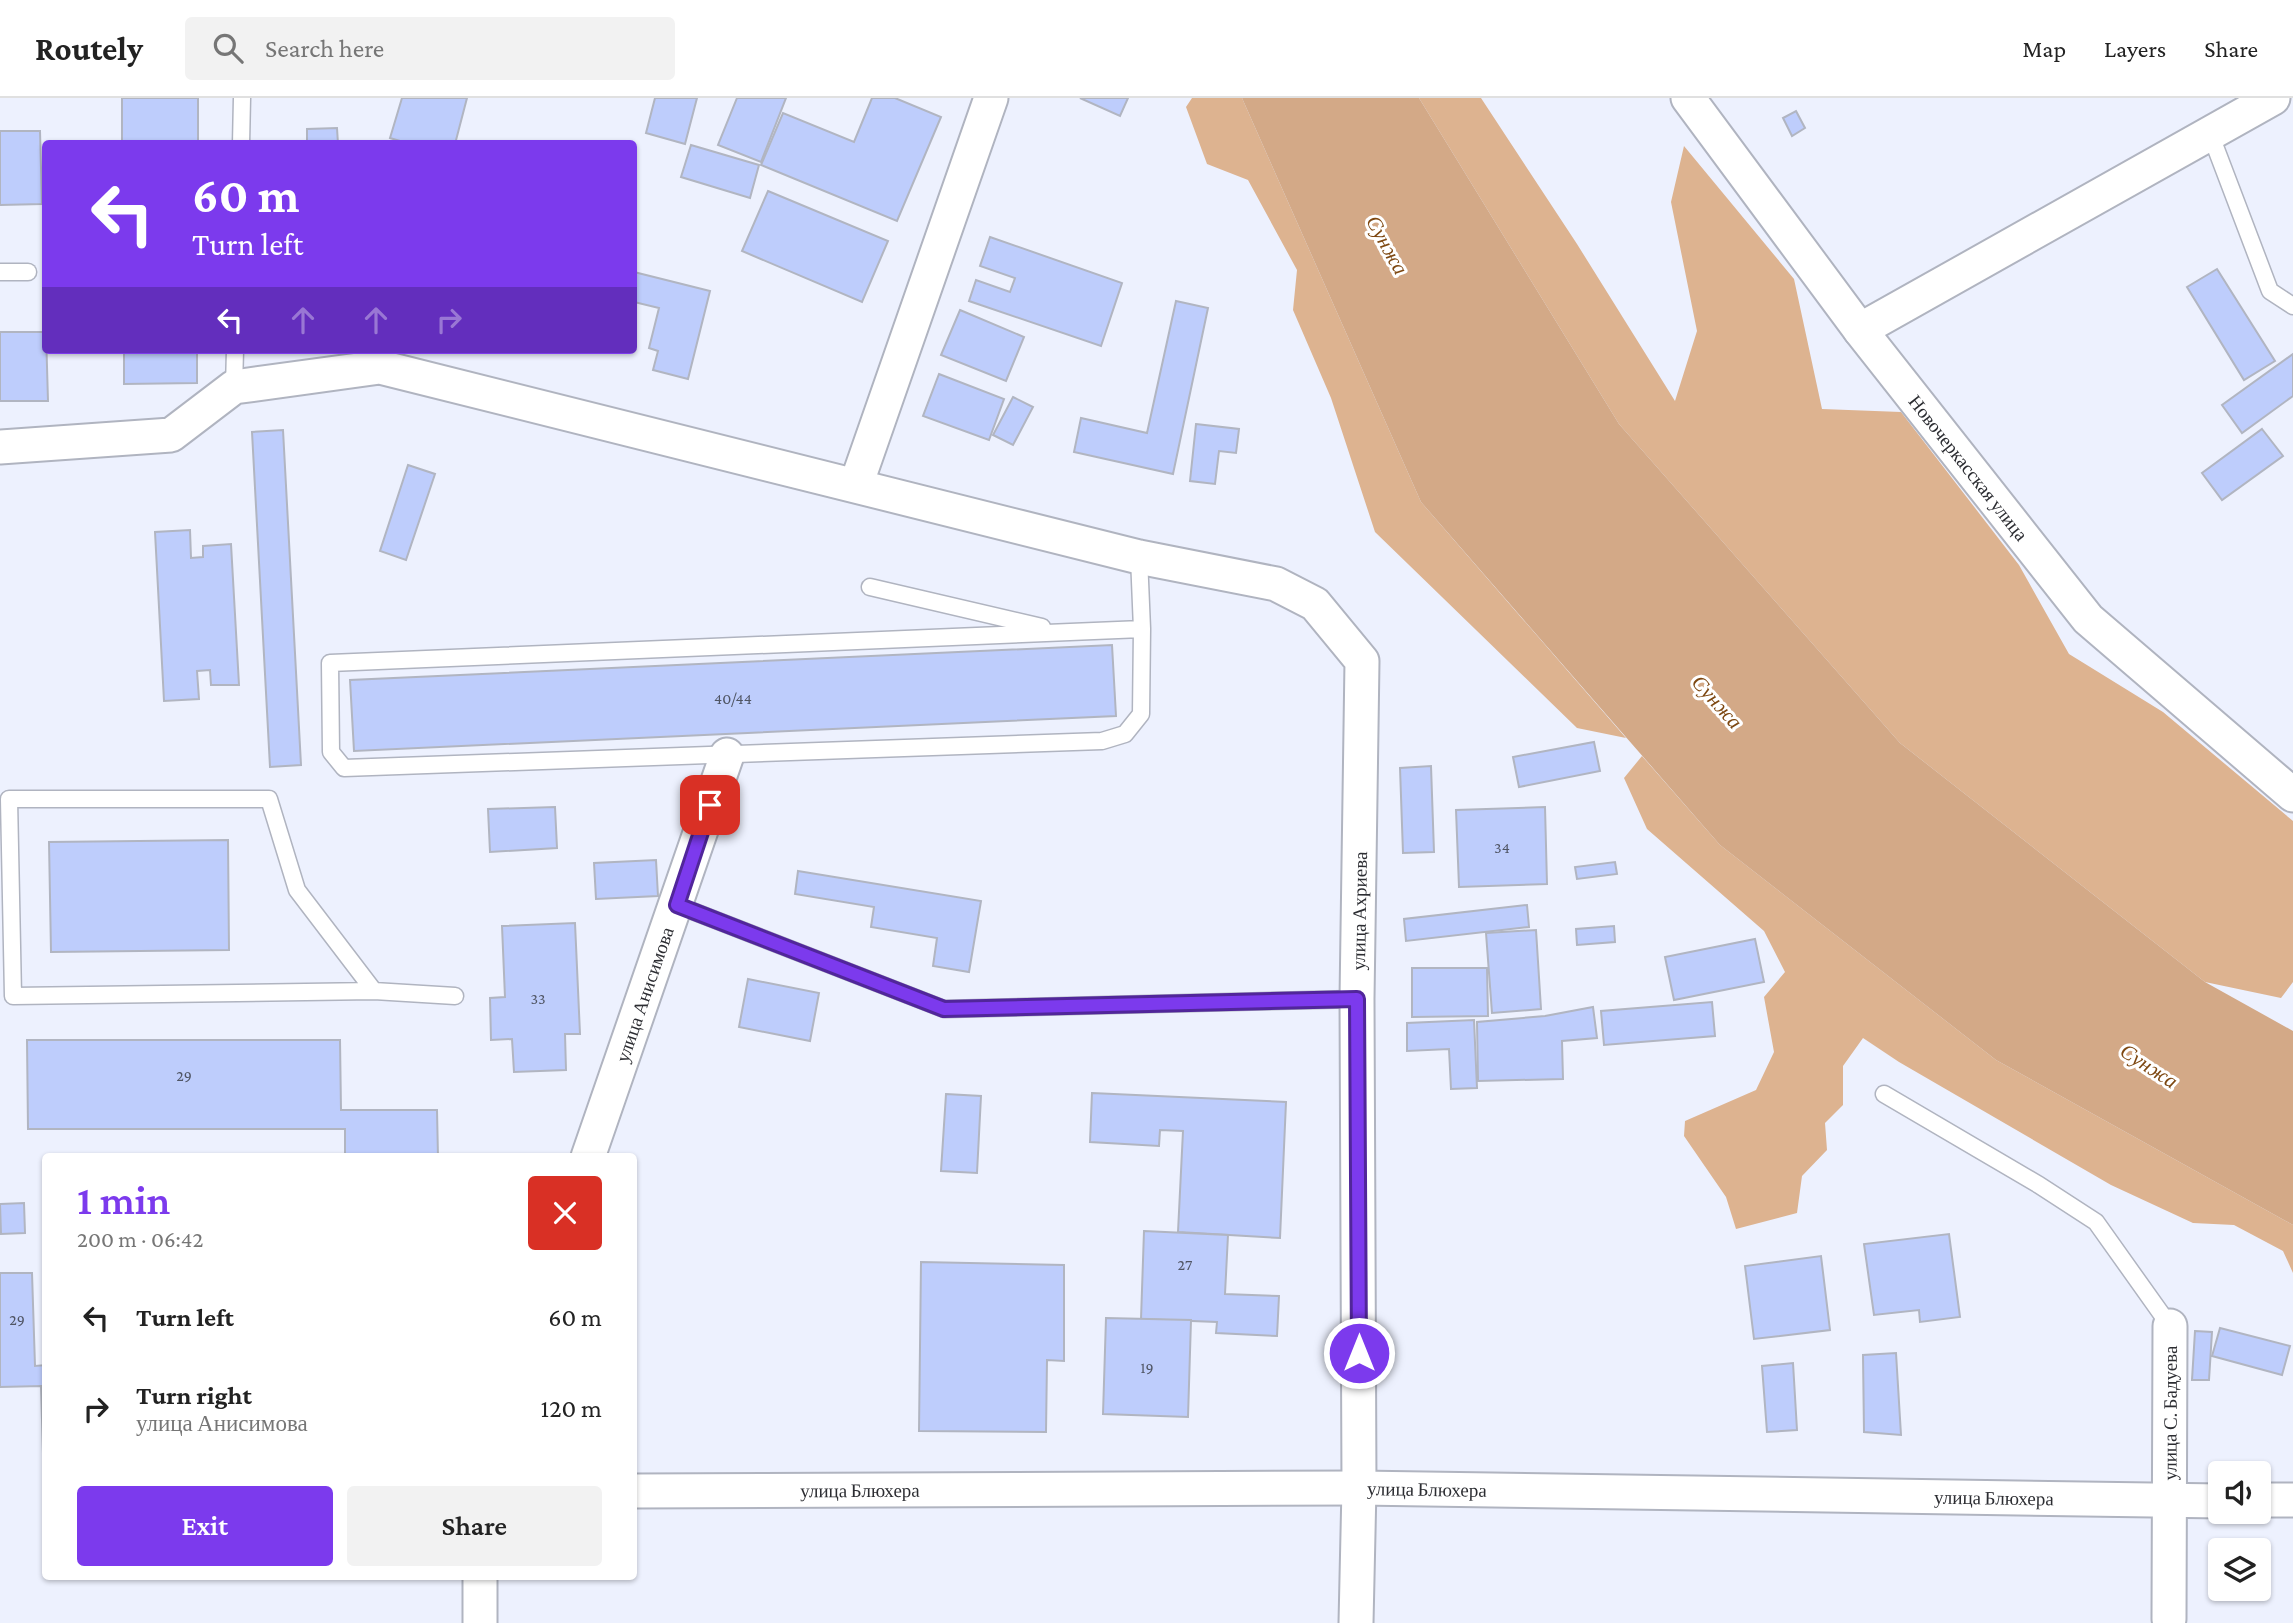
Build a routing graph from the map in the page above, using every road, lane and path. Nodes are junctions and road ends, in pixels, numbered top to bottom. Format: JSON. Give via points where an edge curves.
{"nodes":[{"id":1,"x":243,"y":98,"type":"edge"},
{"id":2,"x":991,"y":98,"type":"edge"},
{"id":3,"x":1688,"y":98,"type":"edge"},
{"id":4,"x":2273,"y":98,"type":"edge"},
{"id":5,"x":2210,"y":133,"type":"junction"},
{"id":6,"x":241,"y":140,"type":"edge"},
{"id":7,"x":0,"y":272,"type":"edge"},
{"id":8,"x":28,"y":272,"type":"dead end"},
{"id":9,"x":2293,"y":306,"type":"edge"},
{"id":10,"x":1860,"y":330,"type":"junction"},
{"id":11,"x":235,"y":354,"type":"edge"},
{"id":12,"x":234,"y":387,"type":"junction"},
{"id":13,"x":0,"y":447,"type":"edge"},
{"id":14,"x":856,"y":485,"type":"junction"},
{"id":15,"x":1139,"y":557,"type":"junction"},
{"id":16,"x":870,"y":587,"type":"dead end"},
{"id":17,"x":1142,"y":629,"type":"junction"},
{"id":18,"x":1062,"y":632,"type":"junction"},
{"id":19,"x":727,"y":755,"type":"junction"},
{"id":20,"x":2293,"y":795,"type":"edge"},
{"id":21,"x":677,"y":905,"type":"junction"},
{"id":22,"x":374,"y":991,"type":"junction"},
{"id":23,"x":455,"y":996,"type":"dead end"},
{"id":24,"x":1357,"y":999,"type":"junction"},
{"id":25,"x":1884,"y":1094,"type":"dead end"},
{"id":26,"x":589,"y":1153,"type":"edge"},
{"id":27,"x":2170,"y":1326,"type":"joint"},
{"id":28,"x":1359,"y":1488,"type":"junction"},
{"id":29,"x":637,"y":1491,"type":"edge"},
{"id":30,"x":2271,"y":1500,"type":"edge"},
{"id":31,"x":2293,"y":1500,"type":"edge"},
{"id":32,"x":2168,"y":1501,"type":"junction"},
{"id":33,"x":2208,"y":1501,"type":"edge"},
{"id":34,"x":480,"y":1580,"type":"edge"},
{"id":35,"x":2169,"y":1619,"type":"dead end"},
{"id":36,"x":480,"y":1623,"type":"edge"},
{"id":37,"x":1356,"y":1623,"type":"edge"}],
"edges":[{"from":1,"to":6,"type":"lane"},
{"from":2,"to":14,"type":"street"},
{"from":3,"to":10,"type":"street","name":"Новочеркасская улица"},
{"from":4,"to":5,"type":"street"},
{"from":5,"to":9,"type":"lane","via":[[2270,291]]},
{"from":5,"to":10,"type":"street"},
{"from":7,"to":8,"type":"lane"},
{"from":10,"to":20,"type":"street","name":"Новочеркасская улица","via":[[2088,620]]},
{"from":11,"to":12,"type":"lane"},
{"from":12,"to":13,"type":"street","via":[[171,435]]},
{"from":12,"to":14,"type":"street","via":[[380,368]]},
{"from":14,"to":15,"type":"street"},
{"from":15,"to":17,"type":"lane"},
{"from":15,"to":24,"type":"street","name":"улица Ахриева","via":[[1276,584],[1315,604],[1362,661]]},
{"from":16,"to":18,"type":"lane"},
{"from":17,"to":18,"type":"lane"},
{"from":17,"to":19,"type":"lane","via":[[1141,714],[1125,734],[1102,741]]},
{"from":18,"to":19,"type":"lane","via":[[330,663],[331,752],[344,768]]},
{"from":19,"to":21,"type":"street","name":"улица Анисимова"},
{"from":21,"to":24,"type":"lane","via":[[944,1009]]},
{"from":21,"to":26,"type":"street","name":"улица Анисимова"},
{"from":22,"to":22,"type":"lane","via":[[13,996],[9,799],[269,799],[297,890]]},
{"from":22,"to":23,"type":"lane"},
{"from":24,"to":28,"type":"street","name":"улица Ахриева"},
{"from":25,"to":27,"type":"lane","via":[[2096,1222]]},
{"from":27,"to":32,"type":"street","name":"улица С. Бадуева"},
{"from":28,"to":29,"type":"street","name":"улица Блюхера"},
{"from":28,"to":32,"type":"street","name":"улица Блюхера"},
{"from":28,"to":37,"type":"street","name":"улица Ахриева"},
{"from":30,"to":31,"type":"street"},
{"from":32,"to":33,"type":"street","name":"улица Блюхера"},
{"from":32,"to":35,"type":"street","name":"улица С. Бадуева"},
{"from":34,"to":36,"type":"street"}]}
